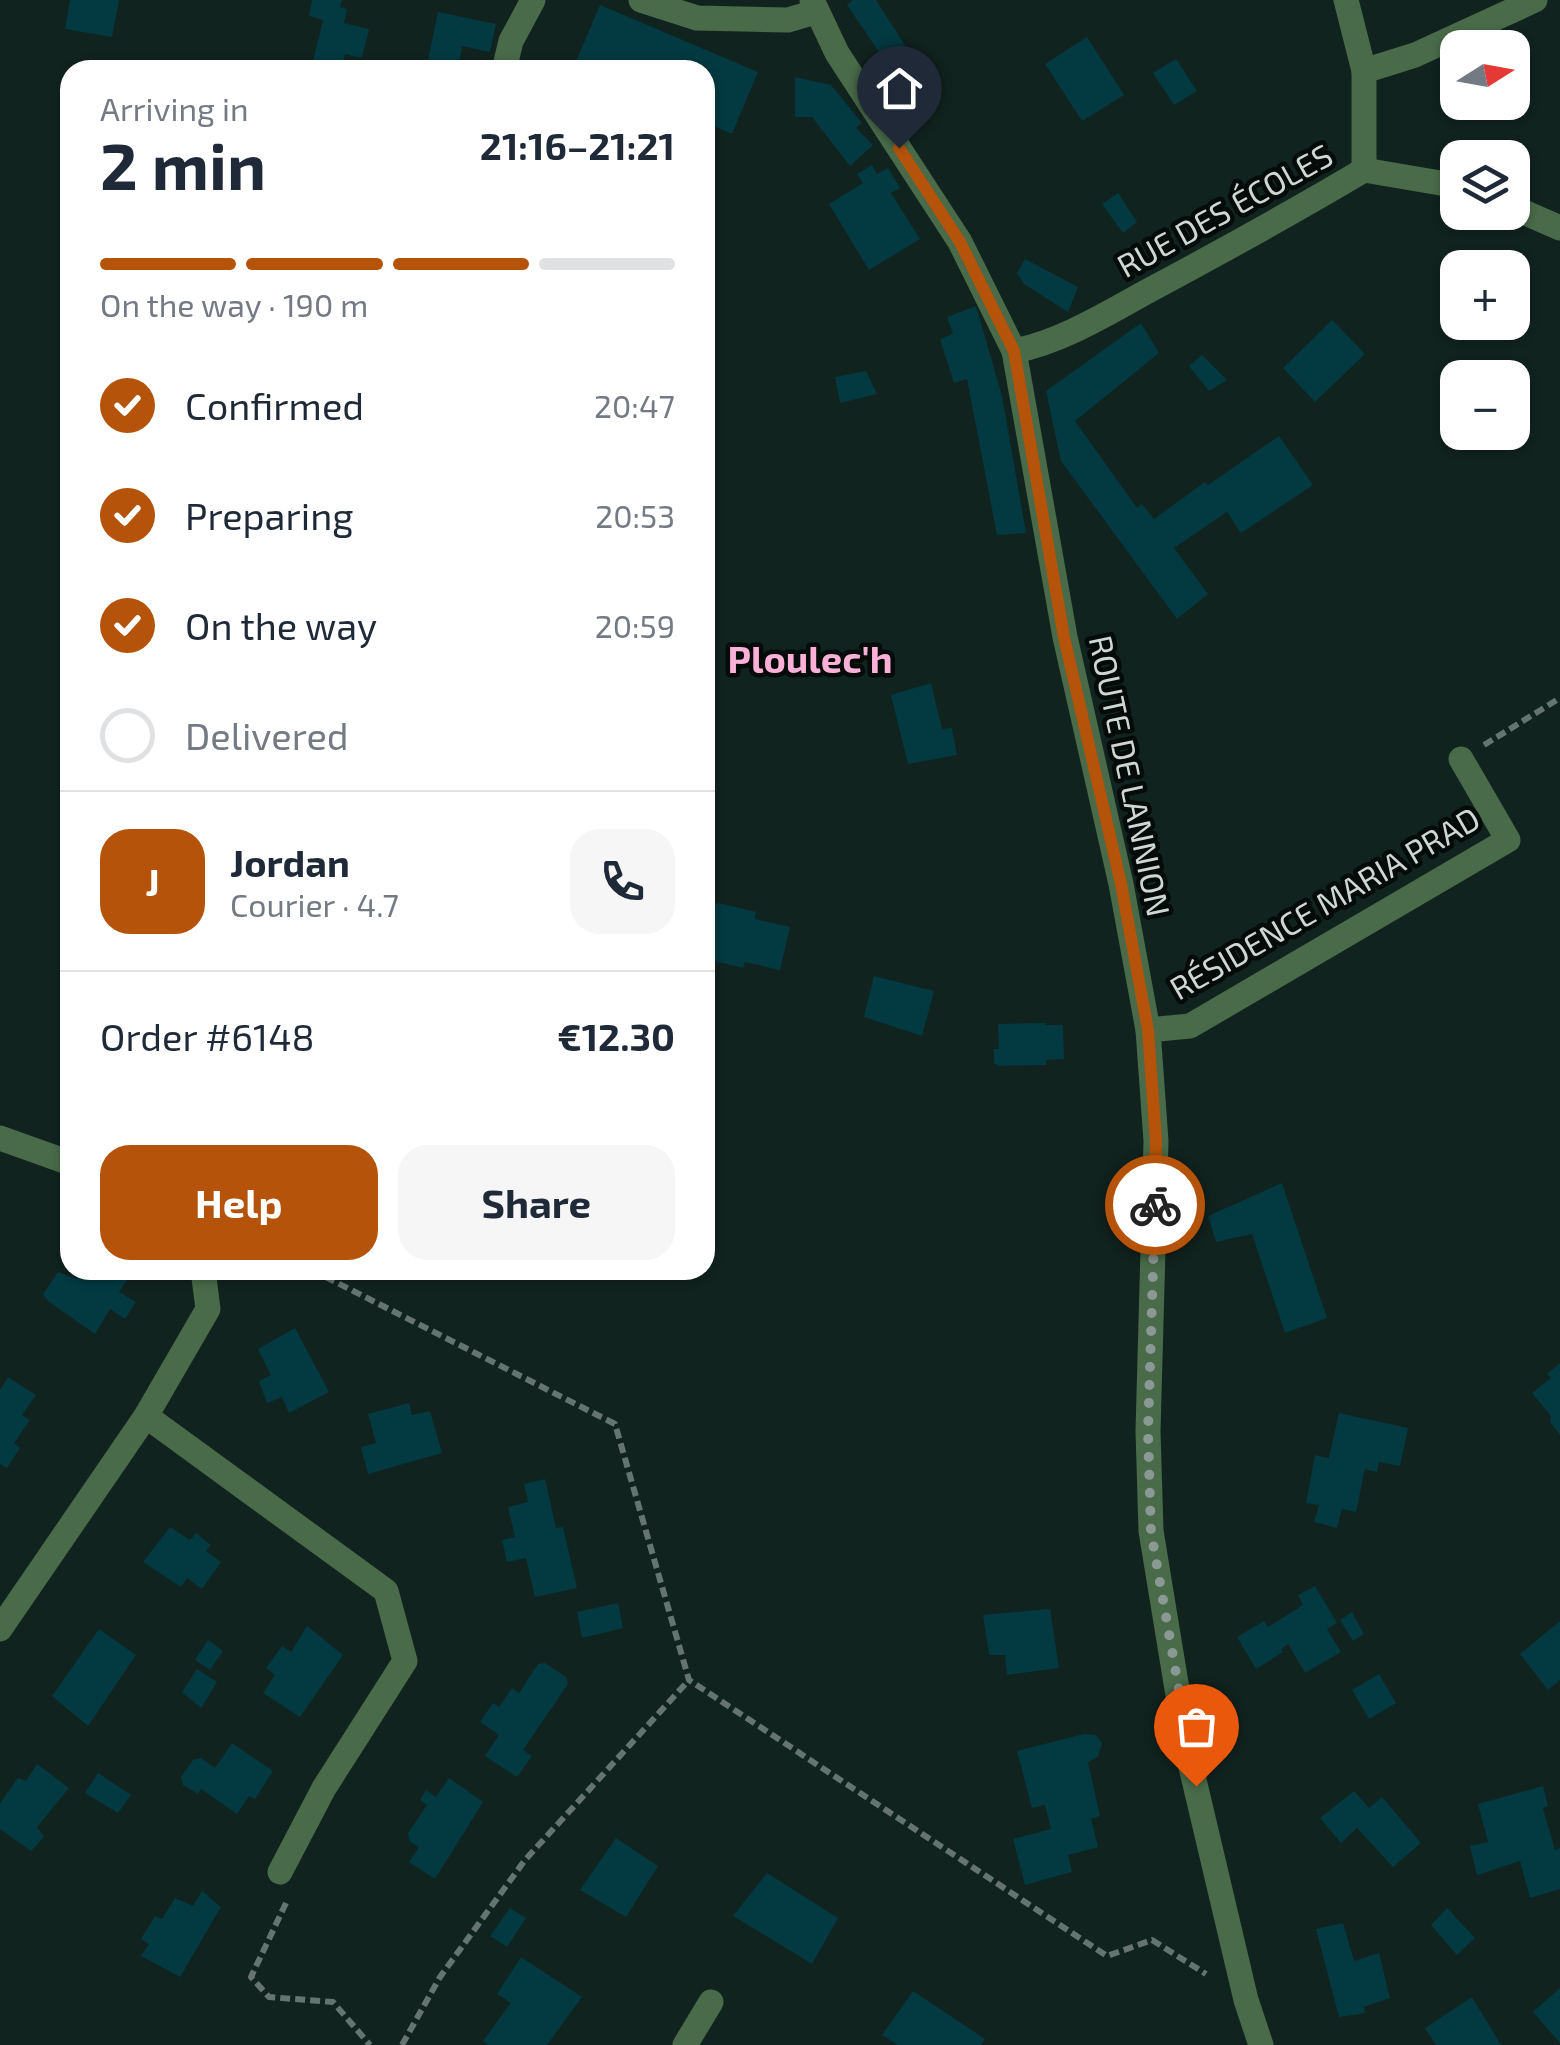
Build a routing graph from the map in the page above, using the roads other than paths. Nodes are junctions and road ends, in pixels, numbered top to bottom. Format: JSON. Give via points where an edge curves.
{"nodes":[{"id":1,"x":533,"y":0,"type":"edge"},
{"id":2,"x":641,"y":0,"type":"edge"},
{"id":3,"x":1346,"y":0,"type":"edge"},
{"id":4,"x":1535,"y":0,"type":"edge"},
{"id":5,"x":814,"y":6,"type":"edge"},
{"id":6,"x":506,"y":60,"type":"edge"},
{"id":7,"x":1364,"y":72,"type":"junction"},
{"id":8,"x":1364,"y":170,"type":"junction"},
{"id":9,"x":1440,"y":183,"type":"edge"},
{"id":10,"x":1530,"y":215,"type":"edge"},
{"id":11,"x":1560,"y":228,"type":"edge"},
{"id":12,"x":1014,"y":351,"type":"junction"},
{"id":13,"x":1461,"y":759,"type":"road end"},
{"id":14,"x":1148,"y":1030,"type":"junction"},
{"id":15,"x":0,"y":1138,"type":"edge"},
{"id":16,"x":60,"y":1159,"type":"edge"},
{"id":17,"x":204,"y":1280,"type":"edge"},
{"id":18,"x":146,"y":1416,"type":"junction"},
{"id":19,"x":0,"y":1629,"type":"edge"},
{"id":20,"x":280,"y":1872,"type":"road end"},
{"id":21,"x":710,"y":2002,"type":"dead end"},
{"id":22,"x":685,"y":2045,"type":"edge"},
{"id":23,"x":1261,"y":2045,"type":"edge"}],
"edges":[{"from":1,"to":6,"type":"street"},
{"from":2,"to":5,"type":"street","via":[[697,18],[788,20]]},
{"from":3,"to":7,"type":"street","name":"RUE DES ÉCOLES"},
{"from":4,"to":7,"type":"street"},
{"from":5,"to":12,"type":"street","name":"ROUTE DE LANNION","via":[[837,54],[960,242]]},
{"from":7,"to":8,"type":"street","name":"RUE DES ÉCOLES"},
{"from":8,"to":9,"type":"street"},
{"from":8,"to":12,"type":"street","name":"RUE DES ÉCOLES","via":[[1114,310]]},
{"from":10,"to":11,"type":"street"},
{"from":12,"to":14,"type":"street","name":"ROUTE DE LANNION","via":[[1064,637]]},
{"from":13,"to":14,"type":"street","name":"RÉSIDENCE MARIA PRAD","via":[[1508,840],[1190,1026]]},
{"from":14,"to":23,"type":"street","name":"ROUTE DE LANNION","via":[[1156,1141],[1151,1532],[1187,1750]]},
{"from":15,"to":16,"type":"street"},
{"from":17,"to":18,"type":"street","via":[[208,1309]]},
{"from":18,"to":19,"type":"street"},
{"from":18,"to":20,"type":"street","via":[[386,1590],[405,1661]]},
{"from":21,"to":22,"type":"street"}]}
